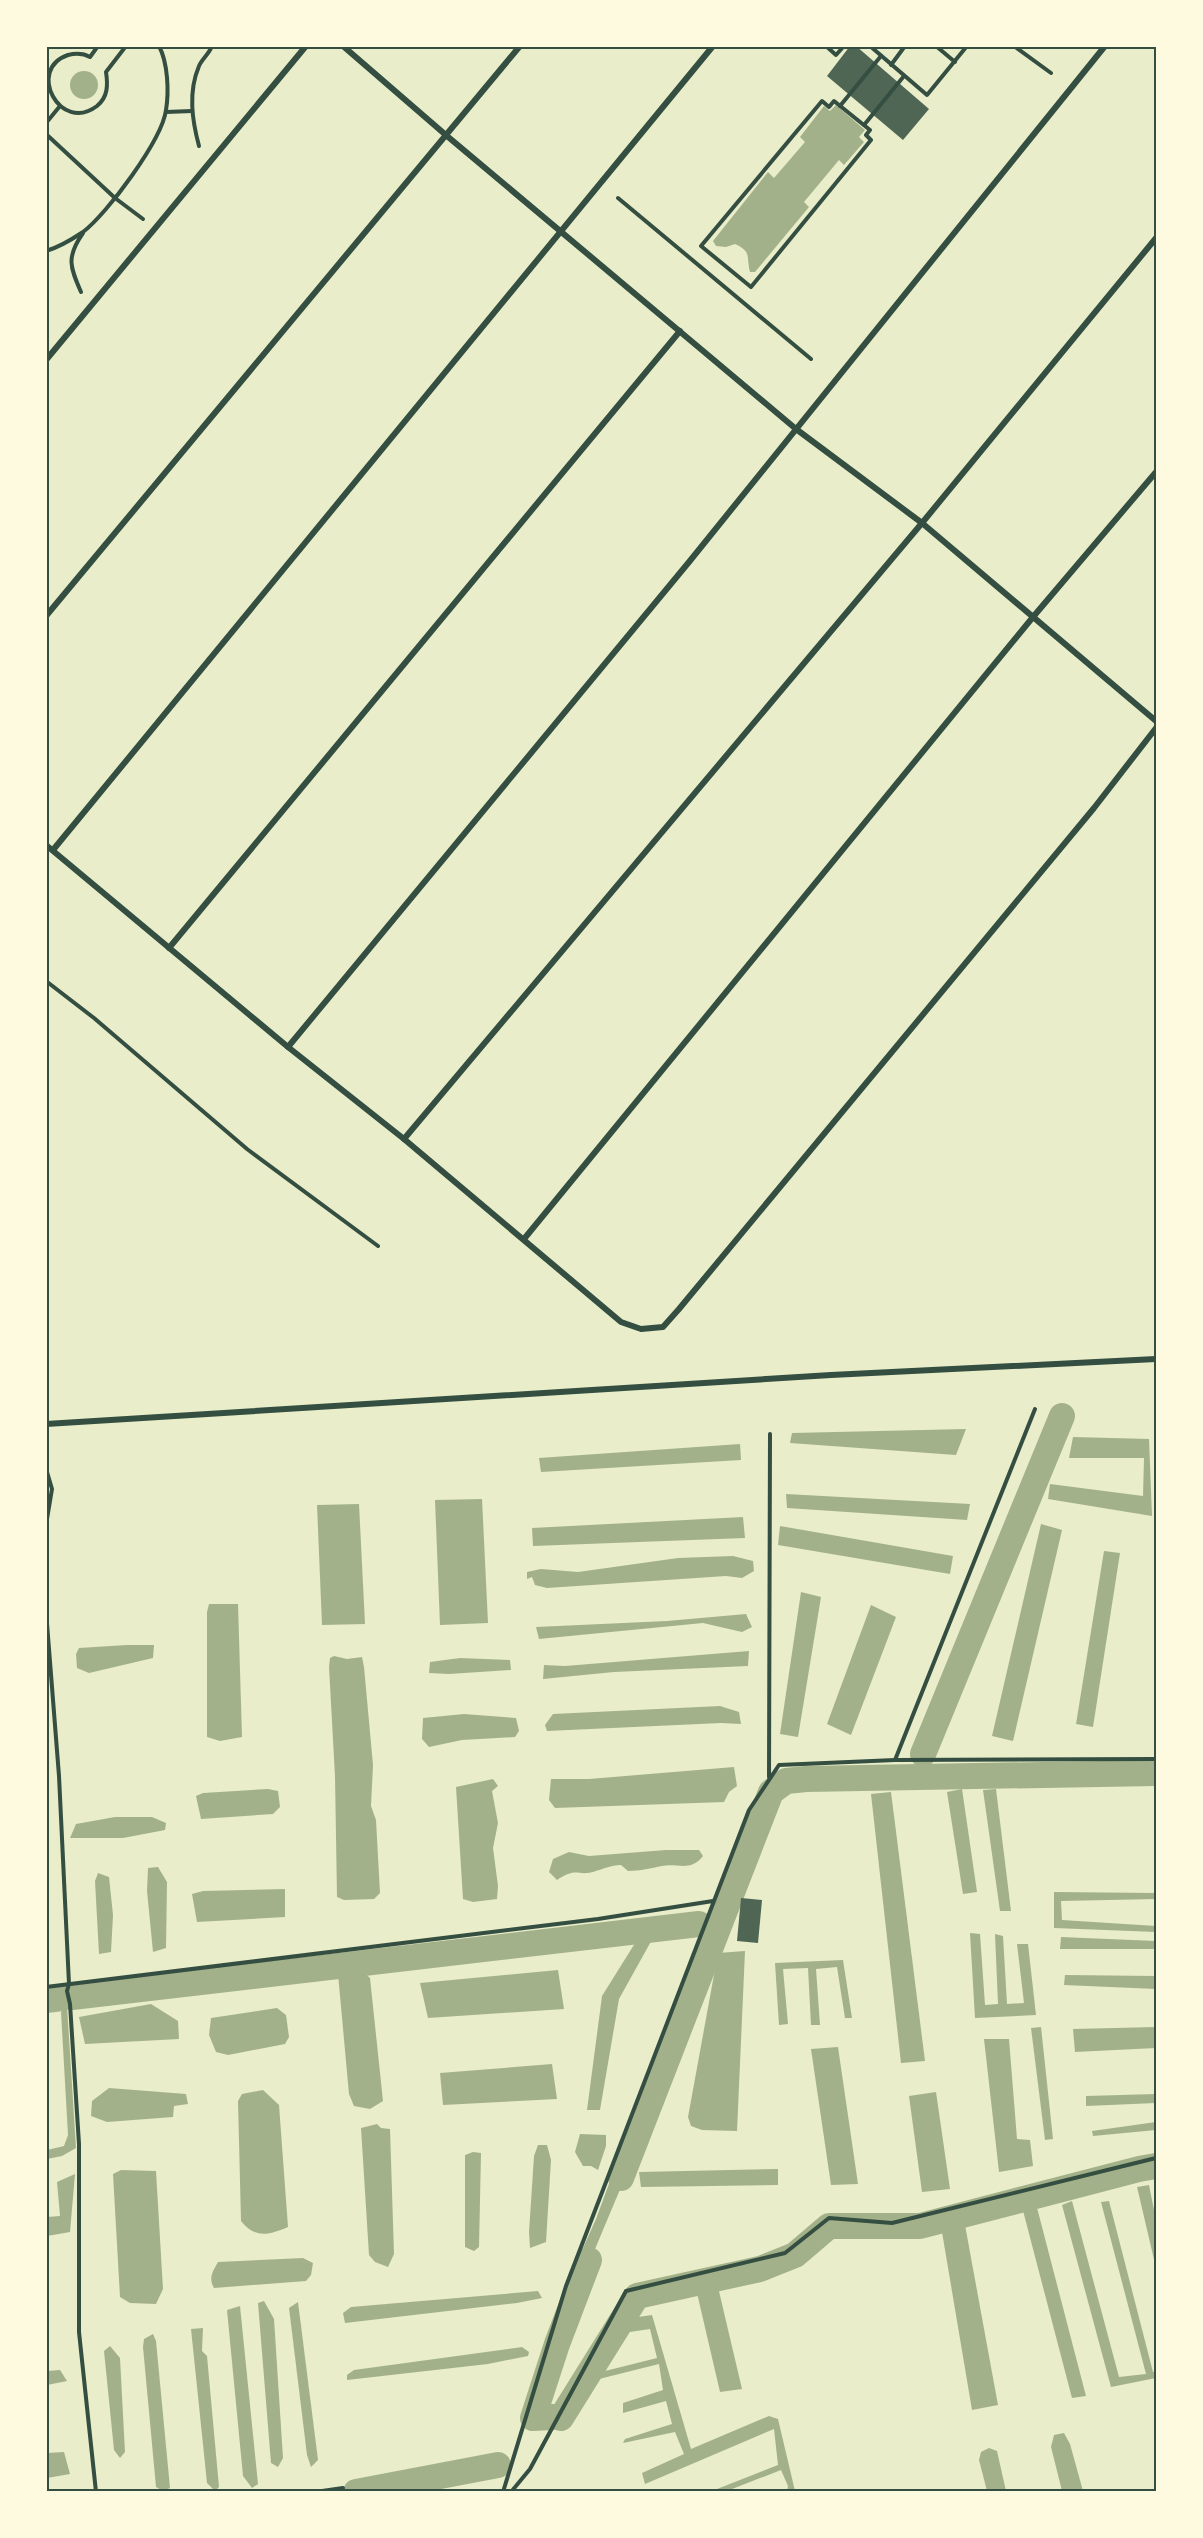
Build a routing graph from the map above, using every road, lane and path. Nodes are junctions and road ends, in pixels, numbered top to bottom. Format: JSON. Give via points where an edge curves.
{"nodes":[{"id":1,"x":98,"y":46,"type":"edge"},
{"id":2,"x":126,"y":46,"type":"edge"},
{"id":3,"x":159,"y":46,"type":"edge"},
{"id":4,"x":212,"y":46,"type":"edge"},
{"id":5,"x":231,"y":46,"type":"edge"},
{"id":6,"x":241,"y":46,"type":"edge"},
{"id":7,"x":306,"y":46,"type":"edge"},
{"id":8,"x":343,"y":46,"type":"edge"},
{"id":9,"x":520,"y":46,"type":"edge"},
{"id":10,"x":714,"y":46,"type":"edge"},
{"id":11,"x":826,"y":46,"type":"edge"},
{"id":12,"x":843,"y":46,"type":"edge"},
{"id":13,"x":936,"y":46,"type":"edge"},
{"id":14,"x":1014,"y":46,"type":"edge"},
{"id":15,"x":1106,"y":46,"type":"edge"},
{"id":16,"x":872,"y":47,"type":"edge"},
{"id":17,"x":903,"y":47,"type":"edge"},
{"id":18,"x":965,"y":47,"type":"edge"},
{"id":19,"x":880,"y":56,"type":"junction"},
{"id":20,"x":955,"y":62,"type":"junction"},
{"id":21,"x":891,"y":65,"type":"junction"},
{"id":22,"x":1050,"y":73,"type":"dead end"},
{"id":23,"x":904,"y":75,"type":"junction"},
{"id":24,"x":60,"y":106,"type":"junction"},
{"id":25,"x":840,"y":106,"type":"junction"},
{"id":26,"x":192,"y":111,"type":"junction"},
{"id":27,"x":166,"y":112,"type":"junction"},
{"id":28,"x":46,"y":123,"type":"edge"},
{"id":29,"x":864,"y":125,"type":"junction"},
{"id":30,"x":46,"y":134,"type":"edge"},
{"id":31,"x":447,"y":136,"type":"junction"},
{"id":32,"x":199,"y":146,"type":"dead end"},
{"id":33,"x":115,"y":198,"type":"junction"},
{"id":34,"x":618,"y":198,"type":"dead end"},
{"id":35,"x":144,"y":220,"type":"dead end"},
{"id":36,"x":85,"y":230,"type":"junction"},
{"id":37,"x":562,"y":232,"type":"junction"},
{"id":38,"x":1156,"y":238,"type":"edge"},
{"id":39,"x":46,"y":251,"type":"edge"},
{"id":40,"x":81,"y":292,"type":"dead end"},
{"id":41,"x":680,"y":331,"type":"junction"},
{"id":42,"x":812,"y":359,"type":"dead end"},
{"id":43,"x":46,"y":360,"type":"edge"},
{"id":44,"x":796,"y":429,"type":"junction"},
{"id":45,"x":1156,"y":472,"type":"edge"},
{"id":46,"x":922,"y":523,"type":"junction"},
{"id":47,"x":46,"y":616,"type":"edge"},
{"id":48,"x":1033,"y":618,"type":"junction"},
{"id":49,"x":1156,"y":721,"type":"edge"},
{"id":50,"x":1156,"y":728,"type":"edge"},
{"id":51,"x":46,"y":845,"type":"edge"},
{"id":52,"x":53,"y":850,"type":"junction"},
{"id":53,"x":169,"y":948,"type":"junction"},
{"id":54,"x":46,"y":981,"type":"edge"},
{"id":55,"x":288,"y":1047,"type":"junction"},
{"id":56,"x":404,"y":1139,"type":"junction"},
{"id":57,"x":524,"y":1239,"type":"junction"},
{"id":58,"x":378,"y":1246,"type":"dead end"},
{"id":59,"x":1156,"y":1359,"type":"edge"},
{"id":60,"x":1035,"y":1409,"type":"dead end"},
{"id":61,"x":46,"y":1424,"type":"edge"},
{"id":62,"x":770,"y":1434,"type":"dead end"},
{"id":63,"x":47,"y":1472,"type":"edge"},
{"id":64,"x":46,"y":1525,"type":"edge"},
{"id":65,"x":46,"y":1611,"type":"edge"},
{"id":66,"x":895,"y":1760,"type":"junction"},
{"id":67,"x":1156,"y":1760,"type":"edge"},
{"id":68,"x":769,"y":1778,"type":"junction"},
{"id":69,"x":714,"y":1900,"type":"junction"},
{"id":70,"x":69,"y":1984,"type":"junction"},
{"id":71,"x":46,"y":1987,"type":"edge"},
{"id":72,"x":1156,"y":2158,"type":"edge"},
{"id":73,"x":343,"y":2488,"type":"dead end"},
{"id":74,"x":96,"y":2492,"type":"edge"},
{"id":75,"x":315,"y":2492,"type":"edge"},
{"id":76,"x":503,"y":2492,"type":"edge"},
{"id":77,"x":511,"y":2492,"type":"edge"}],
"edges":[{"from":1,"to":24,"type":"path","via":[[90,57],[64,56],[51,70],[49,89]]},
{"from":2,"to":24,"type":"path","via":[[106,72],[106,91],[95,107],[77,112]]},
{"from":3,"to":27,"type":"path","via":[[165,68]]},
{"from":4,"to":26,"type":"path","via":[[199,67]]},
{"from":5,"to":6,"type":"path"},
{"from":7,"to":43,"type":"street"},
{"from":8,"to":31,"type":"street"},
{"from":9,"to":31,"type":"street"},
{"from":10,"to":37,"type":"street"},
{"from":11,"to":12,"type":"path","via":[[836,55]]},
{"from":13,"to":20,"type":"path"},
{"from":14,"to":22,"type":"path"},
{"from":15,"to":44,"type":"street"},
{"from":16,"to":19,"type":"path"},
{"from":17,"to":21,"type":"path"},
{"from":18,"to":20,"type":"path"},
{"from":19,"to":21,"type":"path"},
{"from":19,"to":25,"type":"path"},
{"from":20,"to":23,"type":"path","via":[[927,95]]},
{"from":21,"to":23,"type":"path"},
{"from":23,"to":29,"type":"path"},
{"from":24,"to":28,"type":"path"},
{"from":25,"to":29,"type":"path"},
{"from":25,"to":29,"type":"path","via":[[834,101],[829,107],[822,101],[701,246],[751,287],[871,140],[866,135],[870,130]]},
{"from":26,"to":27,"type":"path"},
{"from":26,"to":32,"type":"path"},
{"from":27,"to":33,"type":"path","via":[[157,137]]},
{"from":30,"to":33,"type":"path"},
{"from":31,"to":37,"type":"street"},
{"from":31,"to":47,"type":"street"},
{"from":33,"to":35,"type":"path"},
{"from":33,"to":36,"type":"path"},
{"from":34,"to":42,"type":"path"},
{"from":36,"to":39,"type":"path","via":[[60,247]]},
{"from":36,"to":40,"type":"path","via":[[73,248],[71,260]]},
{"from":37,"to":41,"type":"street"},
{"from":37,"to":52,"type":"street"},
{"from":38,"to":46,"type":"street"},
{"from":41,"to":44,"type":"street"},
{"from":41,"to":53,"type":"street"},
{"from":44,"to":46,"type":"street"},
{"from":44,"to":55,"type":"street"},
{"from":45,"to":48,"type":"street"},
{"from":46,"to":48,"type":"street"},
{"from":46,"to":56,"type":"street"},
{"from":48,"to":49,"type":"street"},
{"from":48,"to":57,"type":"street"},
{"from":50,"to":57,"type":"street","via":[[663,1327],[641,1329],[621,1322]]},
{"from":51,"to":52,"type":"street"},
{"from":52,"to":53,"type":"street"},
{"from":53,"to":55,"type":"street"},
{"from":54,"to":58,"type":"path","via":[[247,1149]]},
{"from":55,"to":56,"type":"street"},
{"from":56,"to":57,"type":"street"},
{"from":59,"to":61,"type":"street"},
{"from":60,"to":66,"type":"path"},
{"from":62,"to":68,"type":"path"},
{"from":63,"to":64,"type":"path","via":[[52,1489]]},
{"from":65,"to":70,"type":"path","via":[[59,1765]]},
{"from":66,"to":67,"type":"path"},
{"from":66,"to":68,"type":"path","via":[[779,1765]]},
{"from":68,"to":69,"type":"path","via":[[749,1810]]},
{"from":69,"to":70,"type":"path","via":[[598,1919]]},
{"from":69,"to":76,"type":"path","via":[[566,2286]]},
{"from":70,"to":71,"type":"path"},
{"from":70,"to":74,"type":"path","via":[[66,1991],[79,2144],[80,2332]]},
{"from":72,"to":77,"type":"path","via":[[892,2223],[829,2218],[785,2253],[626,2291],[530,2469]]},
{"from":73,"to":75,"type":"path"}]}
